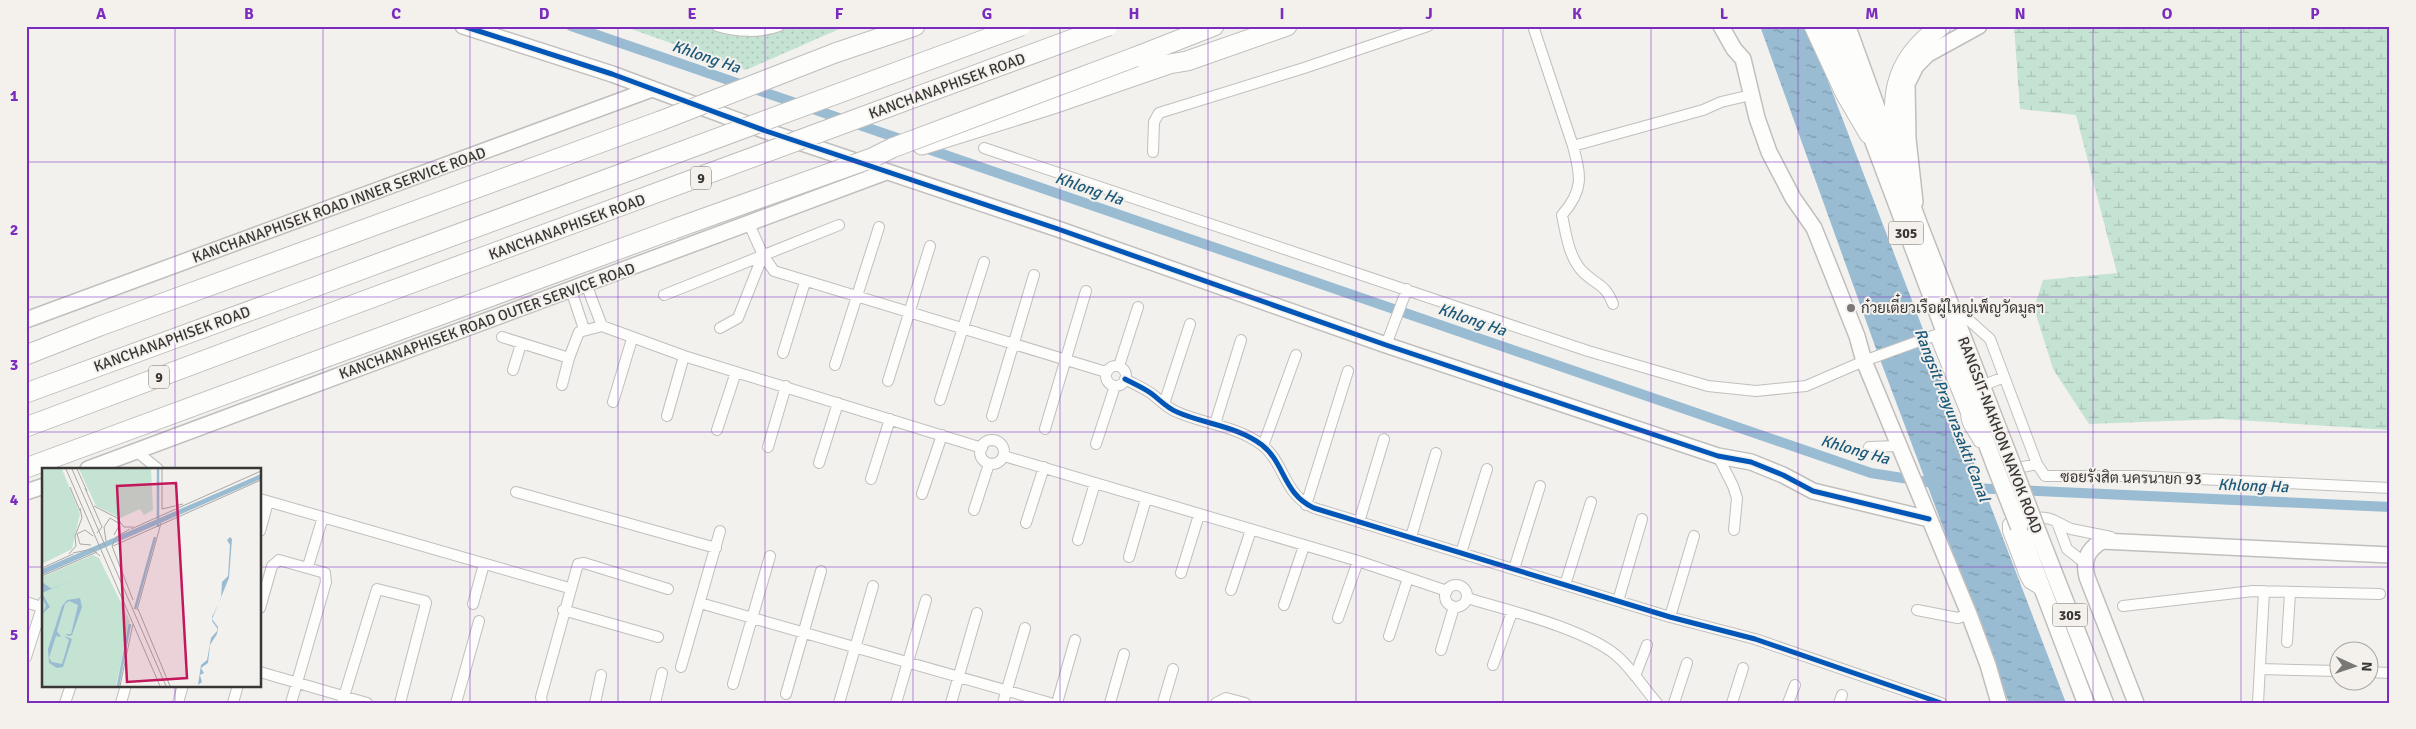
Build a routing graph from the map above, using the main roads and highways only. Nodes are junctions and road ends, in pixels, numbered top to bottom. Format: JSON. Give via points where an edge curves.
{"nodes":[{"id":1,"x":889,"y":26,"type":"edge"},
{"id":2,"x":915,"y":26,"type":"edge"},
{"id":3,"x":1021,"y":26,"type":"edge"},
{"id":4,"x":1108,"y":26,"type":"edge"},
{"id":5,"x":1214,"y":26,"type":"edge"},
{"id":6,"x":1262,"y":26,"type":"edge"},
{"id":7,"x":1287,"y":26,"type":"edge"},
{"id":8,"x":1814,"y":26,"type":"edge"},
{"id":9,"x":1830,"y":26,"type":"edge"},
{"id":10,"x":1847,"y":26,"type":"edge"},
{"id":11,"x":1941,"y":26,"type":"edge"},
{"id":12,"x":835,"y":53,"type":"junction"},
{"id":13,"x":1169,"y":64,"type":"junction"},
{"id":14,"x":1137,"y":65,"type":"junction"},
{"id":15,"x":1869,"y":134,"type":"junction"},
{"id":16,"x":1898,"y":168,"type":"junction"},
{"id":17,"x":26,"y":355,"type":"edge"},
{"id":18,"x":26,"y":394,"type":"edge"},
{"id":19,"x":26,"y":427,"type":"edge"},
{"id":20,"x":2004,"y":465,"type":"junction"},
{"id":21,"x":26,"y":468,"type":"edge"},
{"id":22,"x":2027,"y":527,"type":"junction"},
{"id":23,"x":2086,"y":703,"type":"edge"},
{"id":24,"x":2105,"y":703,"type":"edge"}],
"edges":[{"from":1,"to":12,"type":"highway"},
{"from":2,"to":12,"type":"highway"},
{"from":3,"to":18,"type":"highway","name":"KANCHANAPHISEK ROAD","number":"9","bridge":true},
{"from":4,"to":19,"type":"highway","name":"KANCHANAPHISEK ROAD","number":"9","bridge":true},
{"from":5,"to":14,"type":"highway"},
{"from":6,"to":13,"type":"highway"},
{"from":7,"to":13,"type":"highway","via":[[1187,61]]},
{"from":8,"to":15,"type":"highway","via":[[1845,93]]},
{"from":9,"to":15,"type":"main road","name":"RANGSIT-NAKHON NAYOK ROAD","number":"305"},
{"from":10,"to":16,"type":"main road","name":"RANGSIT-NAKHON NAYOK ROAD","number":"305"},
{"from":11,"to":16,"type":"highway","via":[[1916,47],[1901,70],[1894,103]]},
{"from":12,"to":17,"type":"highway","bridge":true},
{"from":13,"to":14,"type":"highway"},
{"from":14,"to":21,"type":"highway","bridge":true,"via":[[892,148]]},
{"from":15,"to":20,"type":"main road","name":"RANGSIT-NAKHON NAYOK ROAD","number":"305","via":[[1937,335]]},
{"from":16,"to":20,"type":"main road","name":"RANGSIT-NAKHON NAYOK ROAD","number":"305","via":[[1982,386]]},
{"from":20,"to":22,"type":"main road","name":"RANGSIT-NAKHON NAYOK ROAD","number":"305","bridge":true},
{"from":22,"to":23,"type":"main road","name":"RANGSIT-NAKHON NAYOK ROAD","number":"305","via":[[2045,592]]},
{"from":22,"to":24,"type":"main road","name":"RANGSIT-NAKHON NAYOK ROAD","number":"305"}]}
